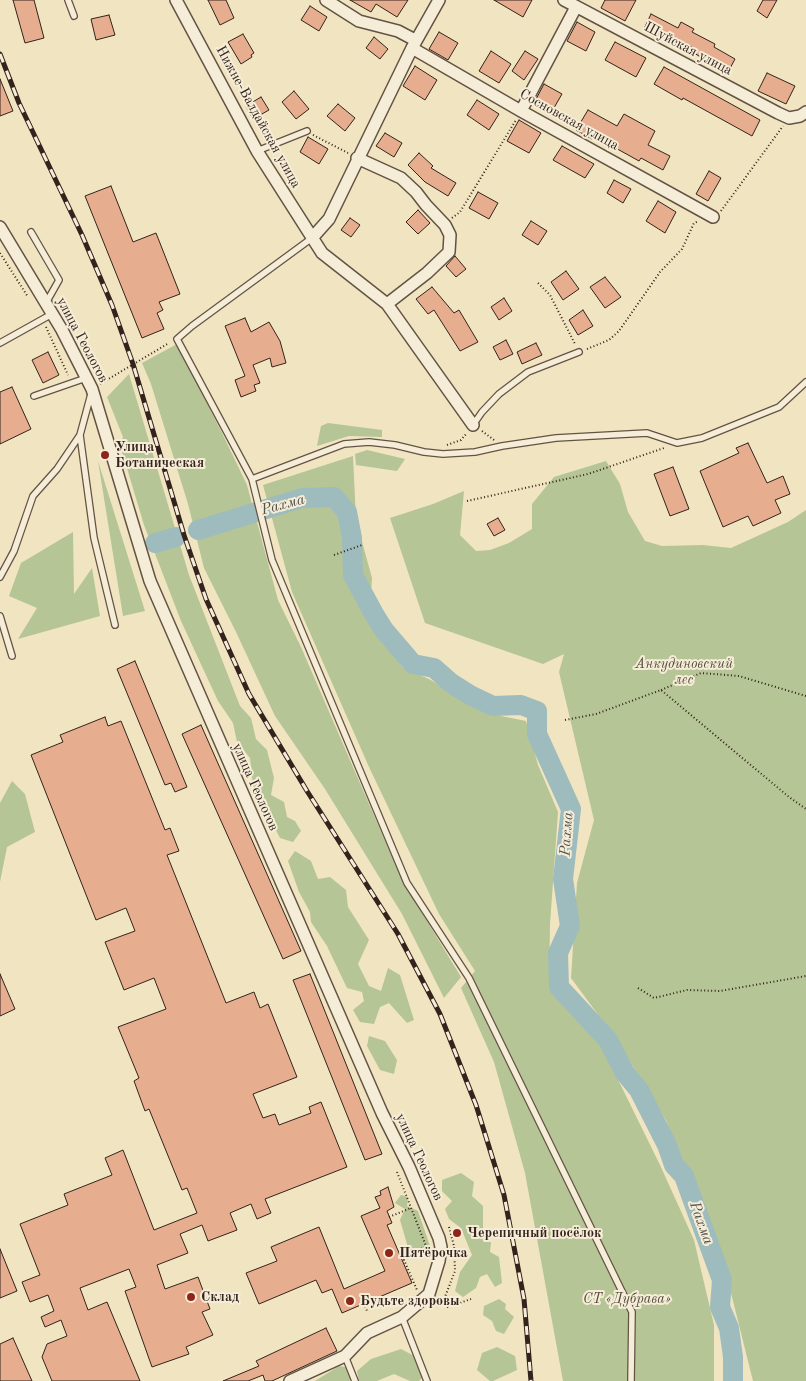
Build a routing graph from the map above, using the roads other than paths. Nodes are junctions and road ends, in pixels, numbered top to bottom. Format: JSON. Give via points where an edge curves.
{"nodes":[{"id":1,"x":68,"y":0,"type":"edge"},
{"id":2,"x":176,"y":0,"type":"edge"},
{"id":3,"x":326,"y":0,"type":"edge"},
{"id":4,"x":439,"y":0,"type":"edge"},
{"id":5,"x":564,"y":0,"type":"edge"},
{"id":6,"x":576,"y":7,"type":"junction"},
{"id":7,"x":74,"y":16,"type":"dead end"},
{"id":8,"x":414,"y":44,"type":"junction"},
{"id":9,"x":521,"y":112,"type":"junction"},
{"id":10,"x":798,"y":115,"type":"edge"},
{"id":11,"x":307,"y":131,"type":"road end"},
{"id":12,"x":257,"y":151,"type":"junction"},
{"id":13,"x":357,"y":158,"type":"junction"},
{"id":14,"x":713,"y":217,"type":"road end"},
{"id":15,"x":0,"y":227,"type":"edge"},
{"id":16,"x":31,"y":232,"type":"dead end"},
{"id":17,"x":312,"y":238,"type":"junction"},
{"id":18,"x":46,"y":303,"type":"junction"},
{"id":19,"x":387,"y":304,"type":"junction"},
{"id":20,"x":52,"y":314,"type":"junction"},
{"id":21,"x":0,"y":343,"type":"edge"},
{"id":22,"x":579,"y":352,"type":"road end"},
{"id":23,"x":86,"y":378,"type":"junction"},
{"id":24,"x":806,"y":382,"type":"edge"},
{"id":25,"x":92,"y":389,"type":"junction"},
{"id":26,"x":34,"y":396,"type":"dead end"},
{"id":27,"x":473,"y":425,"type":"joint"},
{"id":28,"x":80,"y":435,"type":"junction"},
{"id":29,"x":252,"y":480,"type":"junction"},
{"id":30,"x":0,"y":577,"type":"edge"},
{"id":31,"x":0,"y":619,"type":"edge"},
{"id":32,"x":115,"y":625,"type":"dead end"},
{"id":33,"x":12,"y":656,"type":"dead end"},
{"id":34,"x":402,"y":1317,"type":"junction"},
{"id":35,"x":345,"y":1356,"type":"junction"},
{"id":36,"x":290,"y":1381,"type":"edge"},
{"id":37,"x":355,"y":1381,"type":"edge"},
{"id":38,"x":427,"y":1381,"type":"edge"},
{"id":39,"x":631,"y":1381,"type":"edge"}],
"edges":[{"from":1,"to":7,"type":"lane"},
{"from":2,"to":12,"type":"street","name":"Нижне-Валдайская улица"},
{"from":3,"to":8,"type":"street","name":"Сосновская улица","via":[[359,21],[398,32]]},
{"from":4,"to":8,"type":"street"},
{"from":5,"to":6,"type":"street","name":"Шуйская улица"},
{"from":6,"to":9,"type":"street"},
{"from":6,"to":10,"type":"street","name":"Шуйская улица"},
{"from":8,"to":9,"type":"street","name":"Сосновская улица"},
{"from":8,"to":13,"type":"street"},
{"from":9,"to":14,"type":"street","name":"Сосновская улица"},
{"from":11,"to":12,"type":"lane"},
{"from":12,"to":17,"type":"street","name":"Нижне-Валдайская улица"},
{"from":13,"to":17,"type":"street","via":[[329,219]]},
{"from":13,"to":19,"type":"street","via":[[401,178],[445,225],[450,236],[449,252]]},
{"from":15,"to":18,"type":"street","name":"улица Геологов"},
{"from":16,"to":18,"type":"lane","via":[[59,280]]},
{"from":17,"to":19,"type":"street","name":"Нижне-Валдайская улица","via":[[322,253]]},
{"from":17,"to":29,"type":"lane","via":[[177,339]]},
{"from":18,"to":20,"type":"street","name":"улица Геологов"},
{"from":19,"to":27,"type":"street","name":"Нижне-Валдайская улица"},
{"from":20,"to":21,"type":"lane"},
{"from":20,"to":23,"type":"street","name":"улица Геологов"},
{"from":22,"to":27,"type":"lane","via":[[519,378],[499,394]]},
{"from":23,"to":25,"type":"street","name":"улица Геологов"},
{"from":23,"to":26,"type":"lane"},
{"from":24,"to":29,"type":"lane","via":[[779,407],[702,438],[677,443],[647,433],[556,438],[475,452],[443,454],[369,442],[344,444]]},
{"from":25,"to":28,"type":"lane"},
{"from":25,"to":34,"type":"street","name":"улица Геологов","via":[[162,612],[439,1238],[439,1261],[429,1294]]},
{"from":28,"to":30,"type":"lane","via":[[57,469],[32,496],[14,551]]},
{"from":28,"to":32,"type":"lane","via":[[94,538]]},
{"from":29,"to":39,"type":"lane","via":[[272,560],[407,883],[469,978],[632,1312]]},
{"from":31,"to":33,"type":"lane"},
{"from":34,"to":35,"type":"street","name":"улица Геологов","via":[[368,1333]]},
{"from":34,"to":38,"type":"lane"},
{"from":35,"to":36,"type":"street"},
{"from":35,"to":37,"type":"lane"}]}
